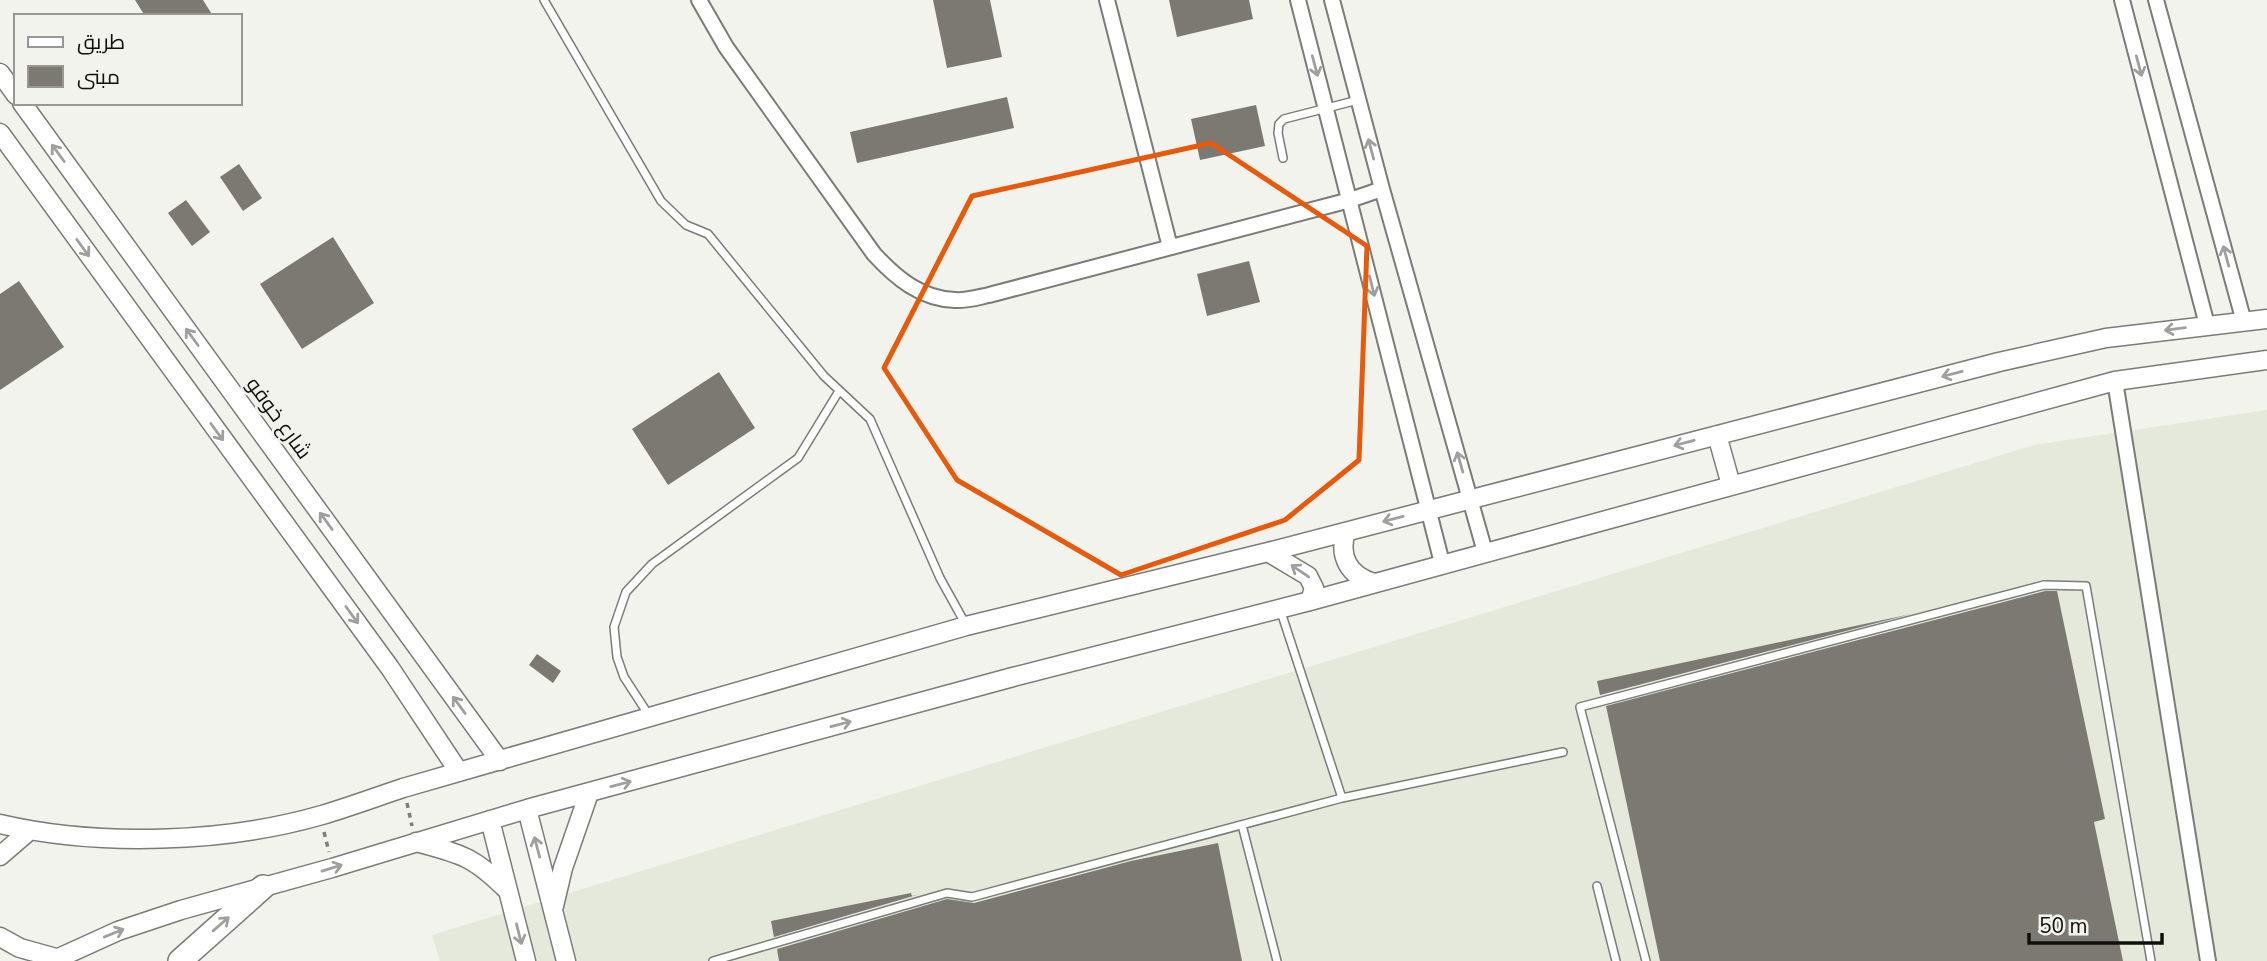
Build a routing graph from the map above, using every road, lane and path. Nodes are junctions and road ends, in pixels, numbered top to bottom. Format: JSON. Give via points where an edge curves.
{"nodes":[{"id":1,"x":544,"y":0,"type":"edge"},
{"id":2,"x":699,"y":0,"type":"edge"},
{"id":3,"x":1107,"y":0,"type":"edge"},
{"id":4,"x":1298,"y":0,"type":"edge"},
{"id":5,"x":1332,"y":0,"type":"edge"},
{"id":6,"x":2122,"y":0,"type":"edge"},
{"id":7,"x":2156,"y":0,"type":"edge"},
{"id":8,"x":0,"y":73,"type":"edge"},
{"id":9,"x":14,"y":92,"type":"edge"},
{"id":10,"x":1358,"y":100,"type":"junction"},
{"id":11,"x":23,"y":105,"type":"edge"},
{"id":12,"x":1326,"y":108,"type":"junction"},
{"id":13,"x":0,"y":133,"type":"edge"},
{"id":14,"x":1283,"y":158,"type":"dead end"},
{"id":15,"x":1382,"y":189,"type":"junction"},
{"id":16,"x":1350,"y":200,"type":"junction"},
{"id":17,"x":1170,"y":247,"type":"junction"},
{"id":18,"x":2267,"y":319,"type":"edge"},
{"id":19,"x":2244,"y":322,"type":"junction"},
{"id":20,"x":2207,"y":325,"type":"junction"},
{"id":21,"x":2267,"y":360,"type":"edge"},
{"id":22,"x":2115,"y":381,"type":"junction"},
{"id":23,"x":839,"y":391,"type":"junction"},
{"id":24,"x":1717,"y":435,"type":"junction"},
{"id":25,"x":1731,"y":485,"type":"junction"},
{"id":26,"x":1471,"y":499,"type":"junction"},
{"id":27,"x":1430,"y":510,"type":"junction"},
{"id":28,"x":1346,"y":532,"type":"junction"},
{"id":29,"x":1268,"y":552,"type":"junction"},
{"id":30,"x":1485,"y":552,"type":"junction"},
{"id":31,"x":1442,"y":563,"type":"junction"},
{"id":32,"x":1374,"y":583,"type":"junction"},
{"id":33,"x":1310,"y":601,"type":"junction"},
{"id":34,"x":1279,"y":608,"type":"junction"},
{"id":35,"x":966,"y":626,"type":"junction"},
{"id":36,"x":650,"y":717,"type":"junction"},
{"id":37,"x":1563,"y":752,"type":"dead end"},
{"id":38,"x":500,"y":761,"type":"junction"},
{"id":39,"x":459,"y":772,"type":"junction"},
{"id":40,"x":403,"y":788,"type":"junction"},
{"id":41,"x":589,"y":793,"type":"junction"},
{"id":42,"x":1342,"y":798,"type":"junction"},
{"id":43,"x":527,"y":809,"type":"junction"},
{"id":44,"x":320,"y":816,"type":"junction"},
{"id":45,"x":490,"y":820,"type":"junction"},
{"id":46,"x":0,"y":824,"type":"edge"},
{"id":47,"x":1242,"y":825,"type":"junction"},
{"id":48,"x":29,"y":831,"type":"junction"},
{"id":49,"x":416,"y":842,"type":"junction"},
{"id":50,"x":0,"y":856,"type":"edge"},
{"id":51,"x":332,"y":868,"type":"junction"},
{"id":52,"x":1597,"y":886,"type":"dead end"},
{"id":53,"x":263,"y":887,"type":"junction"},
{"id":54,"x":508,"y":891,"type":"junction"},
{"id":55,"x":553,"y":909,"type":"junction"},
{"id":56,"x":0,"y":937,"type":"edge"},
{"id":57,"x":54,"y":960,"type":"edge"},
{"id":58,"x":180,"y":961,"type":"edge"},
{"id":59,"x":526,"y":961,"type":"edge"},
{"id":60,"x":566,"y":961,"type":"edge"},
{"id":61,"x":713,"y":961,"type":"edge"},
{"id":62,"x":1277,"y":961,"type":"edge"},
{"id":63,"x":1616,"y":961,"type":"edge"},
{"id":64,"x":1646,"y":961,"type":"edge"},
{"id":65,"x":2151,"y":961,"type":"edge"},
{"id":66,"x":2208,"y":961,"type":"edge"}],
"edges":[{"from":1,"to":23,"type":"lane","via":[[661,201],[686,225],[708,234]]},
{"from":2,"to":17,"type":"street","via":[[726,47],[874,254],[897,278],[924,294],[956,300],[989,295]]},
{"from":3,"to":17,"type":"street"},
{"from":4,"to":12,"type":"street","one_way":true},
{"from":5,"to":10,"type":"street"},
{"from":6,"to":20,"type":"street","one_way":true},
{"from":19,"to":7,"type":"street","one_way":true},
{"from":8,"to":9,"type":"street"},
{"from":10,"to":12,"type":"lane"},
{"from":15,"to":10,"type":"street","one_way":true},
{"from":38,"to":11,"type":"street","name":"شارع خوفو","one_way":true},
{"from":12,"to":14,"type":"lane","via":[[1279,124]]},
{"from":12,"to":16,"type":"street"},
{"from":13,"to":39,"type":"street","one_way":true,"via":[[390,668]]},
{"from":15,"to":16,"type":"street"},
{"from":26,"to":15,"type":"street","one_way":true},
{"from":16,"to":17,"type":"street"},
{"from":16,"to":27,"type":"street","one_way":true},
{"from":18,"to":19,"type":"street"},
{"from":19,"to":20,"type":"street"},
{"from":20,"to":24,"type":"street","one_way":true,"via":[[2106,338],[1999,362]]},
{"from":21,"to":22,"type":"street"},
{"from":22,"to":25,"type":"street"},
{"from":22,"to":66,"type":"street"},
{"from":23,"to":35,"type":"lane","via":[[870,419]]},
{"from":23,"to":36,"type":"lane","via":[[798,458],[652,564],[626,592],[614,627],[617,657],[624,677]]},
{"from":24,"to":25,"type":"street"},
{"from":24,"to":26,"type":"street","one_way":true},
{"from":25,"to":30,"type":"street"},
{"from":26,"to":27,"type":"street"},
{"from":26,"to":30,"type":"street"},
{"from":27,"to":28,"type":"street","one_way":true},
{"from":27,"to":31,"type":"street"},
{"from":28,"to":29,"type":"street"},
{"from":28,"to":32,"type":"street","via":[[1342,551],[1349,569]]},
{"from":33,"to":29,"type":"street","one_way":true,"via":[[1314,588],[1308,576]]},
{"from":29,"to":35,"type":"street"},
{"from":30,"to":31,"type":"street"},
{"from":31,"to":32,"type":"street"},
{"from":32,"to":33,"type":"street"},
{"from":33,"to":34,"type":"street"},
{"from":41,"to":34,"type":"street","one_way":true},
{"from":34,"to":42,"type":"lane"},
{"from":35,"to":36,"type":"street"},
{"from":36,"to":38,"type":"street"},
{"from":37,"to":42,"type":"lane"},
{"from":38,"to":39,"type":"street"},
{"from":39,"to":40,"type":"street"},
{"from":40,"to":44,"type":"street"},
{"from":40,"to":49,"type":"path"},
{"from":41,"to":43,"type":"street"},
{"from":41,"to":55,"type":"street"},
{"from":42,"to":47,"type":"lane"},
{"from":43,"to":45,"type":"street"},
{"from":55,"to":43,"type":"street","one_way":true},
{"from":44,"to":48,"type":"street","via":[[242,831],[159,839]]},
{"from":44,"to":51,"type":"path"},
{"from":45,"to":49,"type":"street"},
{"from":45,"to":54,"type":"street"},
{"from":46,"to":48,"type":"street"},
{"from":47,"to":61,"type":"lane","via":[[972,897],[947,893]]},
{"from":47,"to":62,"type":"lane"},
{"from":48,"to":50,"type":"street"},
{"from":49,"to":51,"type":"street"},
{"from":49,"to":54,"type":"street","via":[[471,858]]},
{"from":53,"to":51,"type":"street","one_way":true},
{"from":52,"to":63,"type":"lane"},
{"from":57,"to":53,"type":"street","one_way":true,"via":[[118,931]]},
{"from":58,"to":53,"type":"main road","one_way":true},
{"from":54,"to":59,"type":"street","one_way":true},
{"from":55,"to":60,"type":"street"},
{"from":56,"to":57,"type":"street"},
{"from":64,"to":65,"type":"lane","via":[[1580,707],[2044,585],[2086,586]]}]}
